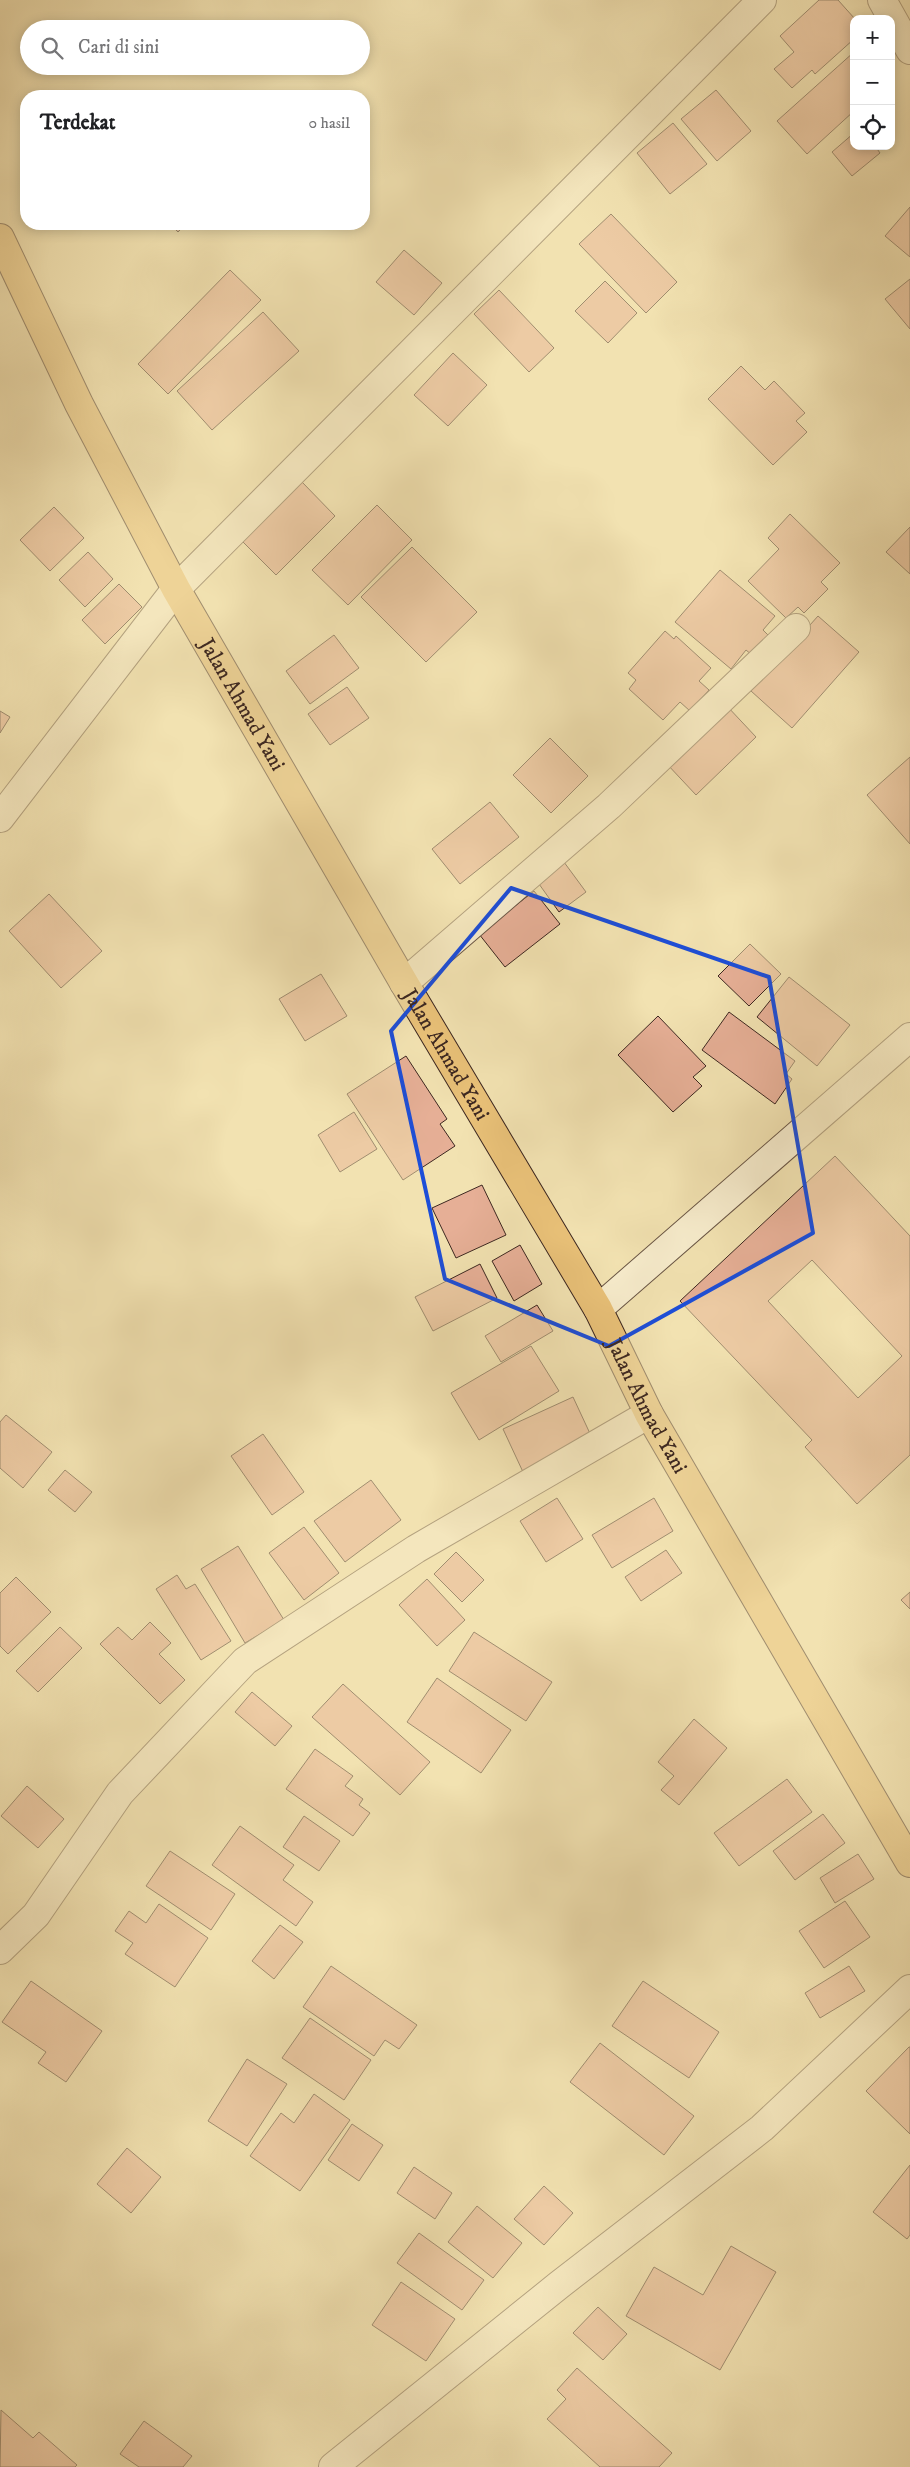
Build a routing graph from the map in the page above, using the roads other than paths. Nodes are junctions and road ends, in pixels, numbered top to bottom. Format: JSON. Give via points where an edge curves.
{"nodes":[{"id":1,"x":762,"y":0,"type":"edge"},
{"id":2,"x":882,"y":0,"type":"edge"},
{"id":3,"x":910,"y":50,"type":"edge"},
{"id":4,"x":0,"y":238,"type":"edge"},
{"id":5,"x":176,"y":589,"type":"junction"},
{"id":6,"x":796,"y":628,"type":"dead end"},
{"id":7,"x":0,"y":818,"type":"edge"},
{"id":8,"x":404,"y":983,"type":"junction"},
{"id":9,"x":910,"y":1037,"type":"edge"},
{"id":10,"x":598,"y":1309,"type":"junction"},
{"id":11,"x":649,"y":1414,"type":"junction"},
{"id":12,"x":910,"y":1863,"type":"edge"},
{"id":13,"x":0,"y":1950,"type":"edge"},
{"id":14,"x":910,"y":1989,"type":"edge"},
{"id":15,"x":333,"y":2467,"type":"edge"}],
"edges":[{"from":1,"to":5,"type":"street"},
{"from":2,"to":3,"type":"street"},
{"from":4,"to":5,"type":"highway","name":"Jalan Ahmad Yani","via":[[79,404]]},
{"from":5,"to":7,"type":"street"},
{"from":5,"to":8,"type":"highway","name":"Jalan Ahmad Yani"},
{"from":6,"to":8,"type":"street","via":[[609,806]]},
{"from":8,"to":10,"type":"highway","name":"Jalan Ahmad Yani"},
{"from":9,"to":10,"type":"street"},
{"from":10,"to":11,"type":"highway","name":"Jalan Ahmad Yani"},
{"from":11,"to":12,"type":"highway","name":"Jalan Ahmad Yani"},
{"from":11,"to":13,"type":"street","via":[[416,1549],[245,1661],[120,1793],[36,1915]]},
{"from":14,"to":15,"type":"street","via":[[762,2128],[551,2291]]}]}
